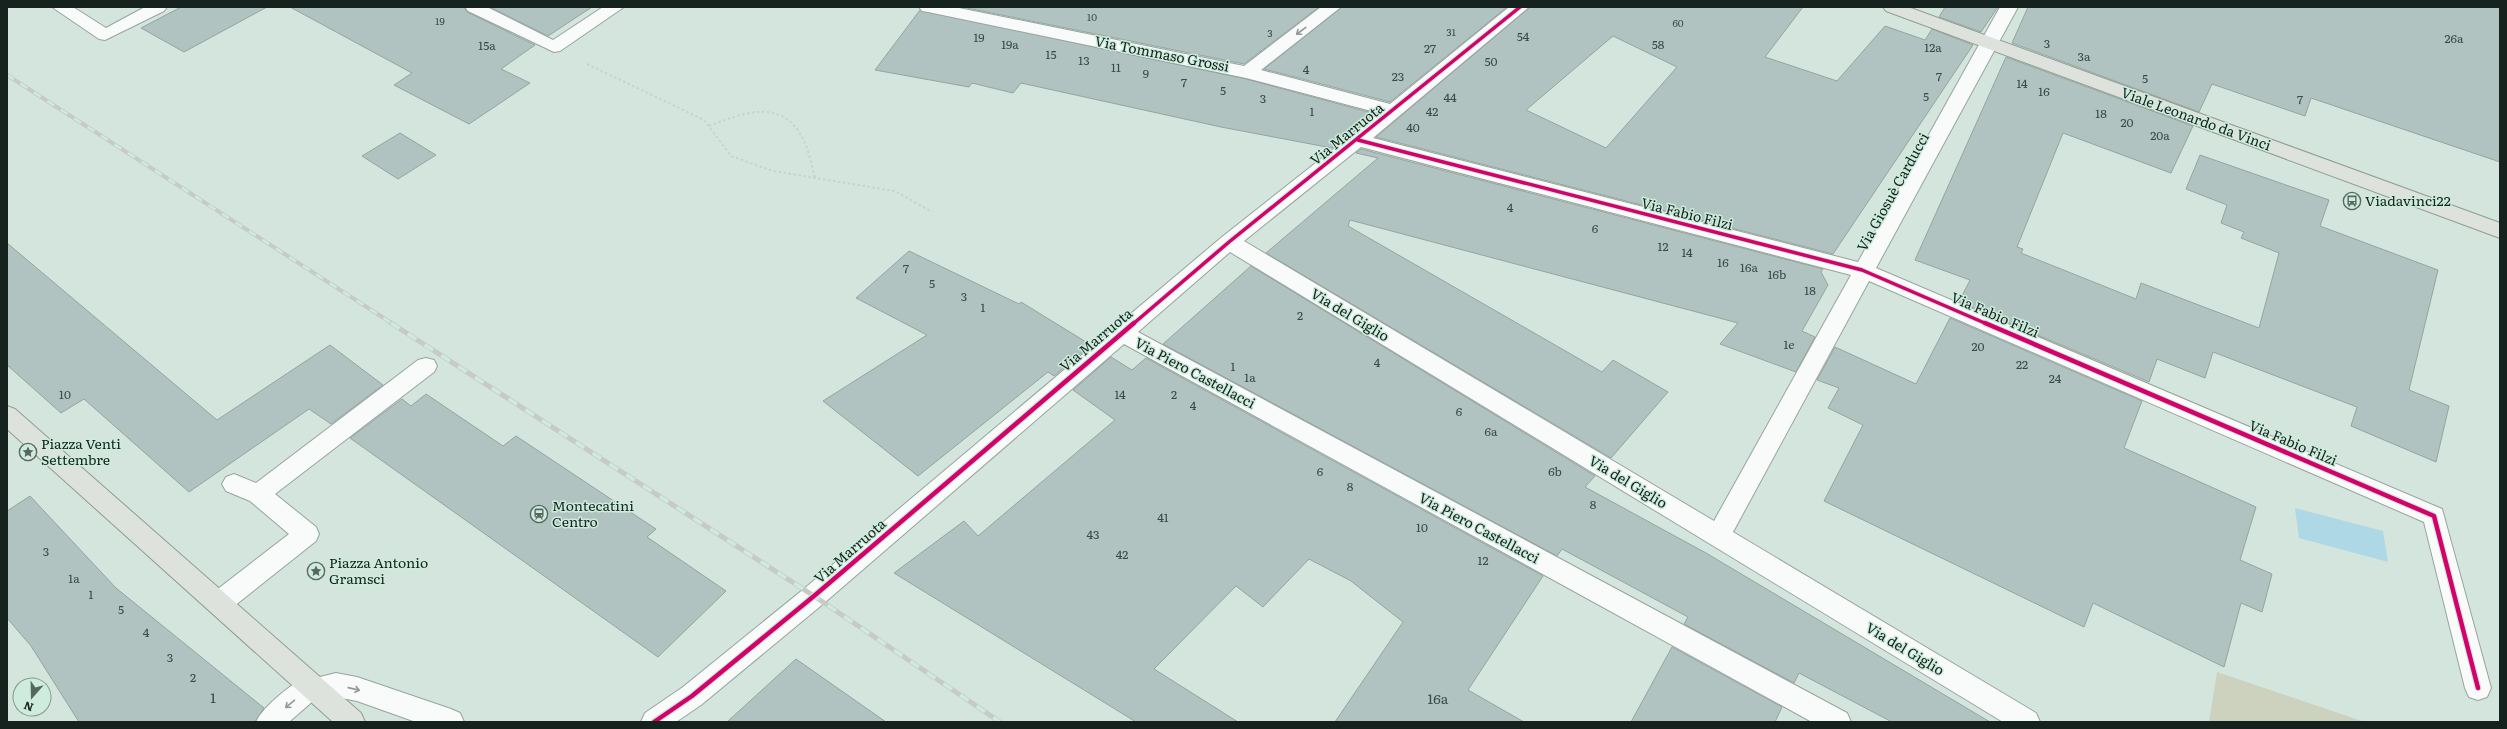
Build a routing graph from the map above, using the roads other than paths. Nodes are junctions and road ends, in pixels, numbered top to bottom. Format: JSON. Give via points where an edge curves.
{"nodes":[{"id":1,"x":61,"y":7,"type":"edge"},
{"id":2,"x":158,"y":7,"type":"edge"},
{"id":3,"x":474,"y":7,"type":"edge"},
{"id":4,"x":615,"y":7,"type":"edge"},
{"id":5,"x":928,"y":7,"type":"edge"},
{"id":6,"x":1332,"y":7,"type":"edge"},
{"id":7,"x":1520,"y":7,"type":"edge"},
{"id":8,"x":1892,"y":7,"type":"edge"},
{"id":9,"x":2009,"y":7,"type":"edge"},
{"id":10,"x":1989,"y":43,"type":"junction"},
{"id":11,"x":1247,"y":72,"type":"junction"},
{"id":12,"x":1393,"y":111,"type":"junction"},
{"id":13,"x":1358,"y":140,"type":"junction"},
{"id":14,"x":2500,"y":231,"type":"edge"},
{"id":15,"x":1229,"y":242,"type":"junction"},
{"id":16,"x":1862,"y":270,"type":"junction"},
{"id":17,"x":1121,"y":333,"type":"junction"},
{"id":18,"x":426,"y":366,"type":"dead end"},
{"id":19,"x":7,"y":414,"type":"edge"},
{"id":20,"x":234,"y":484,"type":"dead end"},
{"id":21,"x":258,"y":494,"type":"junction"},
{"id":22,"x":1718,"y":536,"type":"junction"},
{"id":23,"x":219,"y":603,"type":"junction"},
{"id":24,"x":314,"y":688,"type":"junction"},
{"id":25,"x":2478,"y":688,"type":"dead end"},
{"id":26,"x":269,"y":722,"type":"edge"},
{"id":27,"x":352,"y":722,"type":"edge"},
{"id":28,"x":451,"y":722,"type":"edge"},
{"id":29,"x":654,"y":722,"type":"edge"},
{"id":30,"x":1838,"y":722,"type":"edge"},
{"id":31,"x":2027,"y":722,"type":"edge"}],
"edges":[{"from":1,"to":2,"type":"street","via":[[105,35]]},
{"from":3,"to":4,"type":"street","via":[[554,47]]},
{"from":5,"to":11,"type":"street","name":"Via Tommaso Grossi"},
{"from":6,"to":11,"type":"street","one_way":true},
{"from":7,"to":12,"type":"street","name":"Via Marruota"},
{"from":8,"to":10,"type":"main road","name":"Viale Leonardo da Vinci"},
{"from":9,"to":10,"type":"street","name":"Via Giosuè Carducci"},
{"from":10,"to":14,"type":"main road","name":"Viale Leonardo da Vinci"},
{"from":10,"to":16,"type":"street","name":"Via Giosuè Carducci"},
{"from":11,"to":12,"type":"street","name":"Via Tommaso Grossi"},
{"from":12,"to":13,"type":"street","name":"Via Marruota"},
{"from":13,"to":15,"type":"street","name":"Via Marruota"},
{"from":13,"to":16,"type":"street","name":"Via Fabio Filzi"},
{"from":15,"to":17,"type":"street","name":"Via Marruota"},
{"from":15,"to":22,"type":"street","name":"Via del Giglio"},
{"from":16,"to":22,"type":"street","name":"Via Giosuè Carducci"},
{"from":16,"to":25,"type":"street","name":"Via Fabio Filzi","via":[[2434,516]]},
{"from":17,"to":29,"type":"street","name":"Via Marruota","via":[[814,596],[692,696]]},
{"from":17,"to":30,"type":"street","name":"Via Piero Castellacci"},
{"from":18,"to":21,"type":"street"},
{"from":19,"to":23,"type":"main road"},
{"from":20,"to":21,"type":"street"},
{"from":21,"to":23,"type":"street","via":[[307,534]]},
{"from":22,"to":31,"type":"street","name":"Via del Giglio"},
{"from":23,"to":24,"type":"main road"},
{"from":24,"to":26,"type":"street","one_way":true},
{"from":24,"to":27,"type":"main road"},
{"from":24,"to":28,"type":"street","one_way":true,"via":[[336,685],[357,689]]}]}
